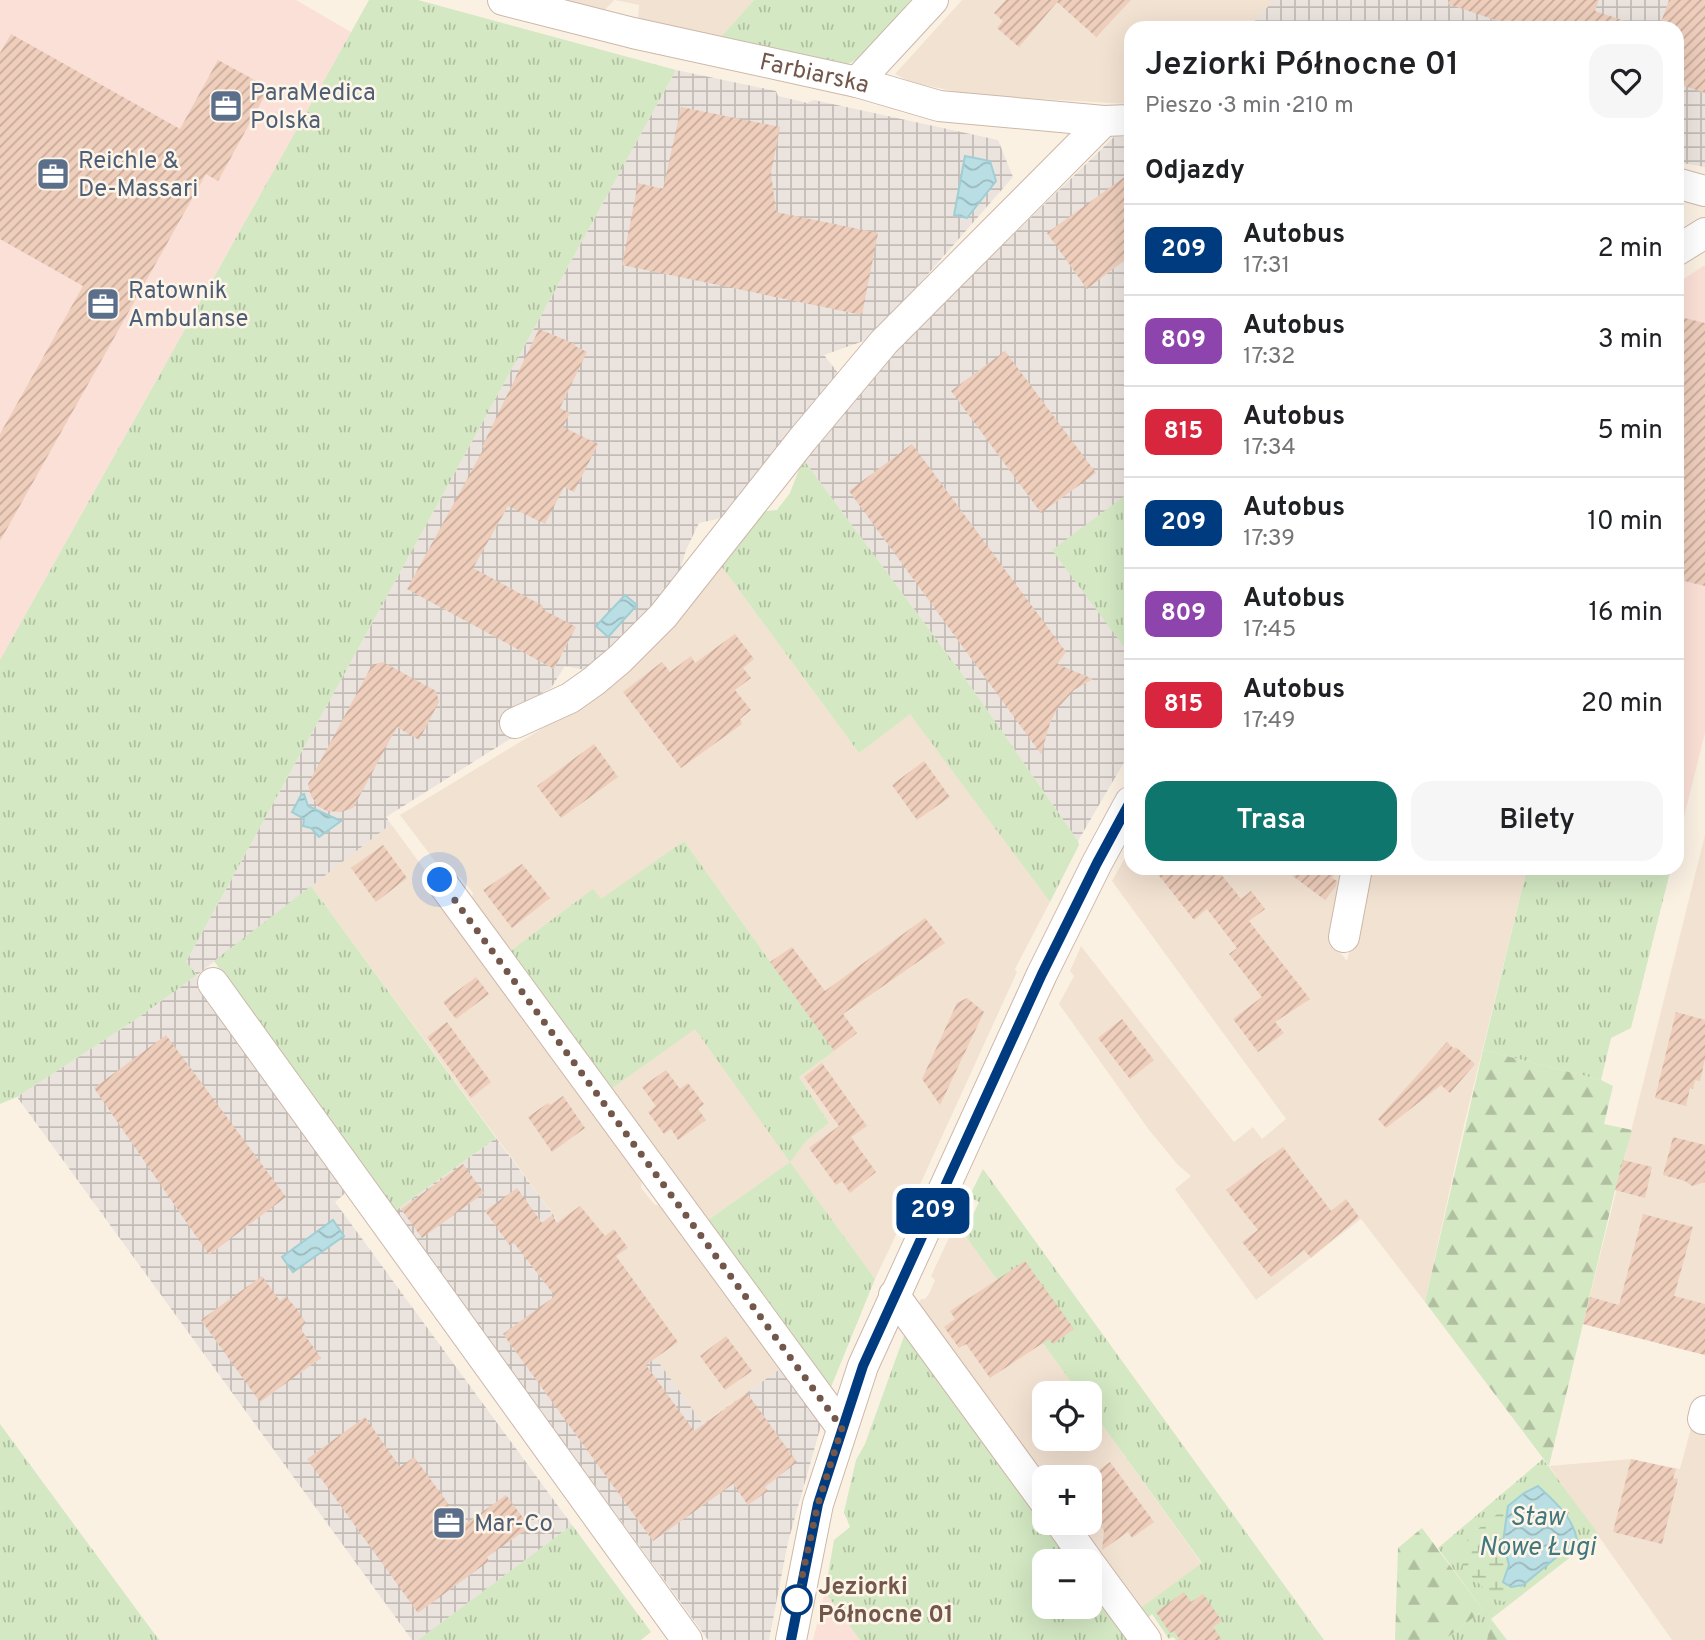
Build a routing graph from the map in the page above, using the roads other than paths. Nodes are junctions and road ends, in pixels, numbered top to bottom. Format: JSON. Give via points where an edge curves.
{"nodes":[{"id":1,"x":503,"y":0,"type":"edge"},
{"id":2,"x":933,"y":0,"type":"edge"},
{"id":3,"x":857,"y":82,"type":"junction"},
{"id":4,"x":1117,"y":120,"type":"edge"},
{"id":5,"x":1684,"y":185,"type":"edge"},
{"id":6,"x":1705,"y":191,"type":"edge"},
{"id":7,"x":1705,"y":233,"type":"edge"},
{"id":8,"x":1684,"y":246,"type":"edge"},
{"id":9,"x":515,"y":723,"type":"dead end"},
{"id":10,"x":1124,"y":813,"type":"edge"},
{"id":11,"x":1356,"y":875,"type":"edge"},
{"id":12,"x":440,"y":880,"type":"dead end"},
{"id":13,"x":1344,"y":937,"type":"dead end"},
{"id":14,"x":213,"y":983,"type":"dead end"},
{"id":15,"x":894,"y":1295,"type":"junction"},
{"id":16,"x":842,"y":1428,"type":"junction"},
{"id":17,"x":1032,"y":1484,"type":"edge"},
{"id":18,"x":1102,"y":1581,"type":"edge"},
{"id":19,"x":687,"y":1640,"type":"edge"},
{"id":20,"x":791,"y":1640,"type":"edge"},
{"id":21,"x":1146,"y":1640,"type":"edge"}],
"edges":[{"from":1,"to":3,"type":"street","name":"Farbiarska"},
{"from":2,"to":3,"type":"street"},
{"from":3,"to":4,"type":"street","name":"Farbiarska","via":[[939,106]]},
{"from":4,"to":9,"type":"street","via":[[884,342],[663,616],[594,681],[570,698]]},
{"from":5,"to":6,"type":"street"},
{"from":7,"to":8,"type":"street"},
{"from":10,"to":15,"type":"street","via":[[1042,974]]},
{"from":11,"to":13,"type":"street"},
{"from":12,"to":16,"type":"street"},
{"from":14,"to":19,"type":"street"},
{"from":15,"to":16,"type":"street"},
{"from":15,"to":17,"type":"street"},
{"from":16,"to":20,"type":"street","via":[[818,1504]]},
{"from":18,"to":21,"type":"street"}]}
